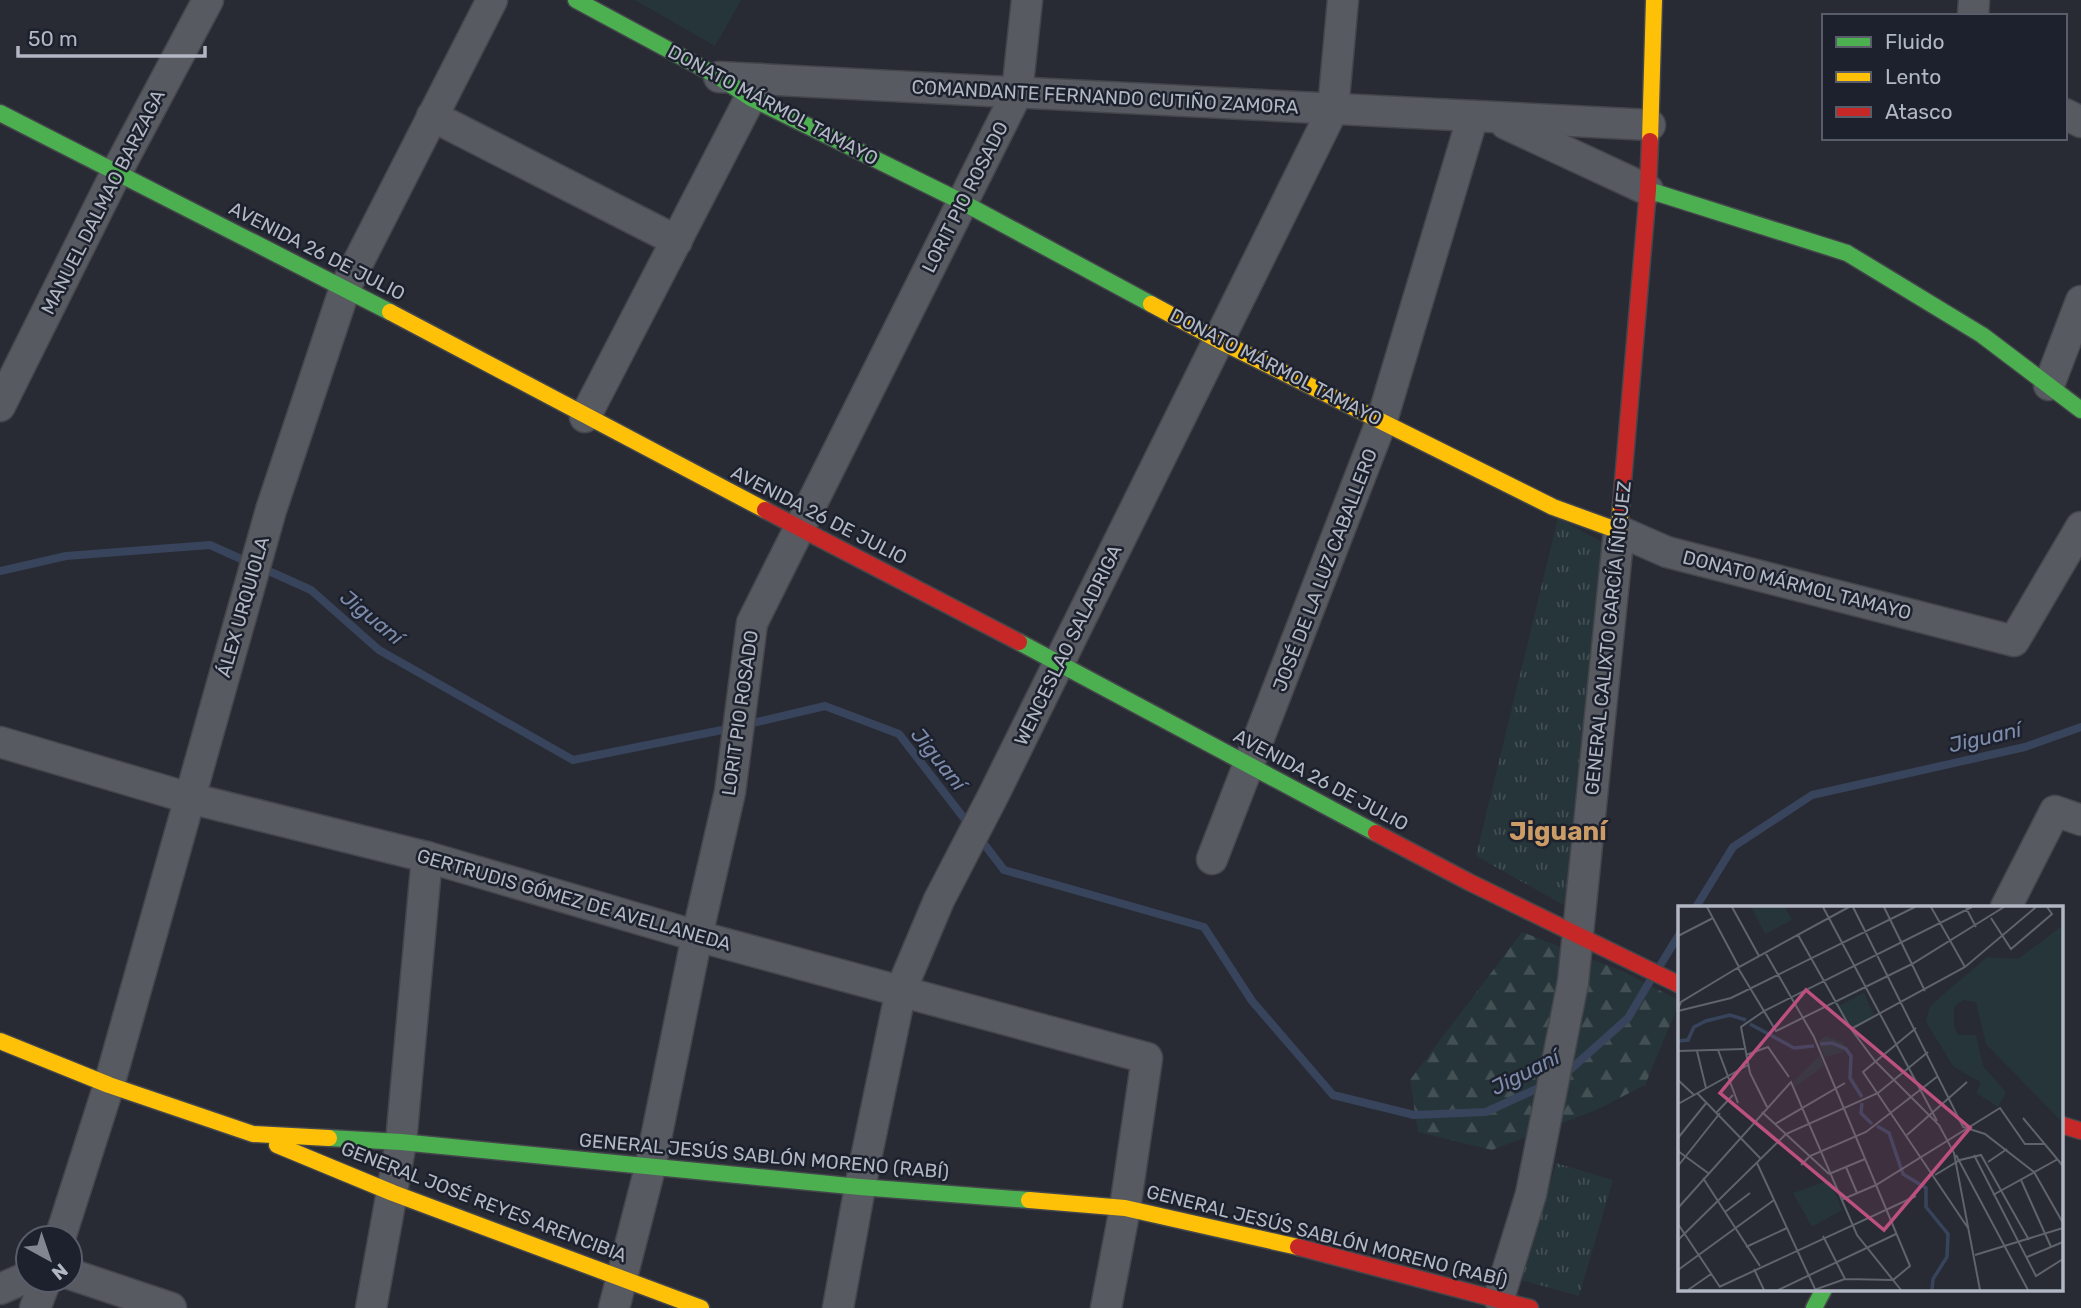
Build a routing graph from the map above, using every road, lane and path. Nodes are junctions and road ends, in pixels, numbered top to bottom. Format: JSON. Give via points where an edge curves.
{"nodes":[{"id":1,"x":208,"y":0,"type":"edge"},
{"id":2,"x":492,"y":0,"type":"edge"},
{"id":3,"x":576,"y":0,"type":"edge"},
{"id":4,"x":1027,"y":0,"type":"edge"},
{"id":5,"x":1343,"y":0,"type":"edge"},
{"id":6,"x":1654,"y":0,"type":"edge"},
{"id":7,"x":719,"y":77,"type":"joint"},
{"id":8,"x":756,"y":88,"type":"junction"},
{"id":9,"x":1017,"y":93,"type":"junction"},
{"id":10,"x":1333,"y":109,"type":"junction"},
{"id":11,"x":0,"y":113,"type":"edge"},
{"id":12,"x":432,"y":116,"type":"junction"},
{"id":13,"x":1482,"y":116,"type":"junction"},
{"id":14,"x":1650,"y":125,"type":"junction"},
{"id":15,"x":117,"y":171,"type":"junction"},
{"id":16,"x":1648,"y":190,"type":"junction"},
{"id":17,"x":962,"y":202,"type":"junction"},
{"id":18,"x":677,"y":241,"type":"junction"},
{"id":19,"x":345,"y":288,"type":"junction"},
{"id":20,"x":2081,"y":301,"type":"edge"},
{"id":21,"x":1218,"y":340,"type":"junction"},
{"id":22,"x":2049,"y":385,"type":"junction"},
{"id":23,"x":0,"y":406,"type":"edge"},
{"id":24,"x":2081,"y":410,"type":"edge"},
{"id":25,"x":585,"y":417,"type":"junction"},
{"id":26,"x":1382,"y":420,"type":"junction"},
{"id":27,"x":2081,"y":527,"type":"edge"},
{"id":28,"x":799,"y":528,"type":"junction"},
{"id":29,"x":1619,"y":531,"type":"junction"},
{"id":30,"x":1059,"y":663,"type":"junction"},
{"id":31,"x":0,"y":742,"type":"edge"},
{"id":32,"x":1249,"y":766,"type":"junction"},
{"id":33,"x":189,"y":798,"type":"junction"},
{"id":34,"x":2068,"y":816,"type":"edge"},
{"id":35,"x":427,"y":857,"type":"junction"},
{"id":36,"x":1212,"y":859,"type":"dead end"},
{"id":37,"x":2007,"y":906,"type":"edge"},
{"id":38,"x":1578,"y":935,"type":"junction"},
{"id":39,"x":697,"y":936,"type":"junction"},
{"id":40,"x":1678,"y":984,"type":"edge"},
{"id":41,"x":901,"y":990,"type":"junction"},
{"id":42,"x":0,"y":1041,"type":"edge"},
{"id":43,"x":109,"y":1085,"type":"junction"},
{"id":44,"x":2064,"y":1126,"type":"edge"},
{"id":45,"x":2081,"y":1131,"type":"edge"},
{"id":46,"x":253,"y":1134,"type":"junction"},
{"id":47,"x":401,"y":1142,"type":"junction"},
{"id":48,"x":650,"y":1168,"type":"junction"},
{"id":49,"x":860,"y":1187,"type":"junction"},
{"id":50,"x":393,"y":1194,"type":"junction"},
{"id":51,"x":1125,"y":1208,"type":"junction"},
{"id":52,"x":64,"y":1224,"type":"edge"},
{"id":53,"x":623,"y":1278,"type":"junction"},
{"id":54,"x":84,"y":1279,"type":"edge"},
{"id":55,"x":1824,"y":1290,"type":"edge"},
{"id":56,"x":1497,"y":1303,"type":"edge"},
{"id":57,"x":171,"y":1308,"type":"edge"},
{"id":58,"x":371,"y":1308,"type":"edge"},
{"id":59,"x":614,"y":1308,"type":"edge"},
{"id":60,"x":701,"y":1308,"type":"edge"},
{"id":61,"x":838,"y":1308,"type":"edge"},
{"id":62,"x":1106,"y":1308,"type":"edge"},
{"id":63,"x":1530,"y":1308,"type":"edge"},
{"id":64,"x":1815,"y":1308,"type":"edge"}],
"edges":[{"from":1,"to":15,"type":"street","name":"MANUEL DALMAO BARZAGA"},
{"from":2,"to":12,"type":"street","name":"ÁLEX URQUIOLA"},
{"from":3,"to":7,"type":"street","name":"DONATO MÁRMOL TAMAYO"},
{"from":4,"to":9,"type":"street","name":"LORIT PIO ROSADO"},
{"from":5,"to":10,"type":"street","name":"WENCESLAO SALADRIGA"},
{"from":6,"to":14,"type":"street","name":"GENERAL CALIXTO GARCÍA ÍÑIGUEZ"},
{"from":7,"to":8,"type":"street","name":"COMANDANTE FERNANDO CUTIÑO ZAMORA"},
{"from":8,"to":9,"type":"street","name":"COMANDANTE FERNANDO CUTIÑO ZAMORA"},
{"from":8,"to":17,"type":"street","name":"DONATO MÁRMOL TAMAYO"},
{"from":8,"to":18,"type":"street"},
{"from":9,"to":10,"type":"street","name":"COMANDANTE FERNANDO CUTIÑO ZAMORA"},
{"from":9,"to":17,"type":"street","name":"LORIT PIO ROSADO"},
{"from":10,"to":13,"type":"street","name":"COMANDANTE FERNANDO CUTIÑO ZAMORA"},
{"from":10,"to":21,"type":"street","name":"WENCESLAO SALADRIGA"},
{"from":11,"to":15,"type":"street","name":"AVENIDA 26 DE JULIO"},
{"from":12,"to":18,"type":"street"},
{"from":12,"to":19,"type":"street","name":"ÁLEX URQUIOLA"},
{"from":13,"to":14,"type":"street","name":"COMANDANTE FERNANDO CUTIÑO ZAMORA"},
{"from":13,"to":16,"type":"street","name":"COMANDANTE FERNANDO CUTIÑO ZAMORA"},
{"from":13,"to":26,"type":"street","name":"JOSÉ DE LA LUZ CABALLERO"},
{"from":14,"to":16,"type":"street","name":"GENERAL CALIXTO GARCÍA ÍÑIGUEZ"},
{"from":15,"to":19,"type":"street","name":"AVENIDA 26 DE JULIO"},
{"from":15,"to":23,"type":"street","name":"MANUEL DALMAO BARZAGA"},
{"from":16,"to":22,"type":"street","name":"COMANDANTE FERNANDO CUTIÑO ZAMORA","via":[[1847,253],[1982,335]]},
{"from":16,"to":29,"type":"street","name":"GENERAL CALIXTO GARCÍA ÍÑIGUEZ"},
{"from":17,"to":21,"type":"street","name":"DONATO MÁRMOL TAMAYO"},
{"from":17,"to":28,"type":"street","name":"LORIT PIO ROSADO"},
{"from":18,"to":25,"type":"street"},
{"from":19,"to":25,"type":"street","name":"AVENIDA 26 DE JULIO"},
{"from":19,"to":33,"type":"street","name":"ÁLEX URQUIOLA","via":[[271,510]]},
{"from":20,"to":22,"type":"street"},
{"from":21,"to":26,"type":"street","name":"DONATO MÁRMOL TAMAYO"},
{"from":21,"to":30,"type":"street","name":"WENCESLAO SALADRIGA"},
{"from":22,"to":24,"type":"street","name":"COMANDANTE FERNANDO CUTIÑO ZAMORA"},
{"from":25,"to":28,"type":"street","name":"AVENIDA 26 DE JULIO"},
{"from":26,"to":29,"type":"street","name":"DONATO MÁRMOL TAMAYO","via":[[1553,507]]},
{"from":26,"to":32,"type":"street","name":"JOSÉ DE LA LUZ CABALLERO"},
{"from":27,"to":29,"type":"street","name":"DONATO MÁRMOL TAMAYO","via":[[2014,641],[1667,552]]},
{"from":28,"to":30,"type":"street","name":"AVENIDA 26 DE JULIO"},
{"from":28,"to":39,"type":"street","name":"LORIT PIO ROSADO","via":[[752,622],[730,792]]},
{"from":29,"to":38,"type":"street","name":"GENERAL CALIXTO GARCÍA ÍÑIGUEZ"},
{"from":30,"to":32,"type":"street","name":"AVENIDA 26 DE JULIO"},
{"from":30,"to":41,"type":"street","name":"WENCESLAO SALADRIGA","via":[[939,900]]},
{"from":31,"to":33,"type":"street","name":"GERTRUDIS GÓMEZ DE AVELLANEDA"},
{"from":32,"to":36,"type":"street","name":"JOSÉ DE LA LUZ CABALLERO"},
{"from":32,"to":38,"type":"street","name":"AVENIDA 26 DE JULIO"},
{"from":33,"to":35,"type":"street","name":"GERTRUDIS GÓMEZ DE AVELLANEDA"},
{"from":33,"to":43,"type":"street","name":"ÁLEX URQUIOLA"},
{"from":34,"to":37,"type":"street"},
{"from":35,"to":39,"type":"street","name":"GERTRUDIS GÓMEZ DE AVELLANEDA"},
{"from":35,"to":47,"type":"street"},
{"from":38,"to":40,"type":"street","name":"AVENIDA 26 DE JULIO"},
{"from":38,"to":56,"type":"street","name":"GENERAL CALIXTO GARCÍA ÍÑIGUEZ","via":[[1531,1194]]},
{"from":39,"to":41,"type":"street","name":"GERTRUDIS GÓMEZ DE AVELLANEDA"},
{"from":39,"to":48,"type":"street","name":"LORIT PIO ROSADO"},
{"from":41,"to":49,"type":"street","name":"WENCESLAO SALADRIGA"},
{"from":41,"to":51,"type":"street","name":"GERTRUDIS GÓMEZ DE AVELLANEDA","via":[[1147,1058]]},
{"from":42,"to":43,"type":"street","name":"GENERAL JESÚS SABLÓN MORENO (RABÍ)"},
{"from":43,"to":46,"type":"street","name":"GENERAL JESÚS SABLÓN MORENO (RABÍ)"},
{"from":43,"to":52,"type":"street","name":"ÁLEX URQUIOLA"},
{"from":44,"to":45,"type":"street"},
{"from":46,"to":47,"type":"street","name":"GENERAL JESÚS SABLÓN MORENO (RABÍ)"},
{"from":46,"to":50,"type":"street","name":"GENERAL JOSÉ REYES ARENCIBIA"},
{"from":47,"to":48,"type":"street","name":"GENERAL JESÚS SABLÓN MORENO (RABÍ)"},
{"from":47,"to":50,"type":"street"},
{"from":48,"to":49,"type":"street","name":"GENERAL JESÚS SABLÓN MORENO (RABÍ)"},
{"from":48,"to":53,"type":"street","name":"LORIT PIO ROSADO"},
{"from":49,"to":51,"type":"street","name":"GENERAL JESÚS SABLÓN MORENO (RABÍ)"},
{"from":49,"to":61,"type":"street","name":"WENCESLAO SALADRIGA"},
{"from":50,"to":53,"type":"street","name":"GENERAL JOSÉ REYES ARENCIBIA"},
{"from":50,"to":58,"type":"street"},
{"from":51,"to":56,"type":"street","name":"GENERAL JESÚS SABLÓN MORENO (RABÍ)","via":[[1301,1248]]},
{"from":51,"to":62,"type":"street"},
{"from":53,"to":59,"type":"street","name":"LORIT PIO ROSADO"},
{"from":53,"to":60,"type":"street","name":"GENERAL JOSÉ REYES ARENCIBIA"},
{"from":54,"to":57,"type":"street"},
{"from":55,"to":64,"type":"street"},
{"from":56,"to":63,"type":"street","name":"GENERAL JESÚS SABLÓN MORENO (RABÍ)"}]}
